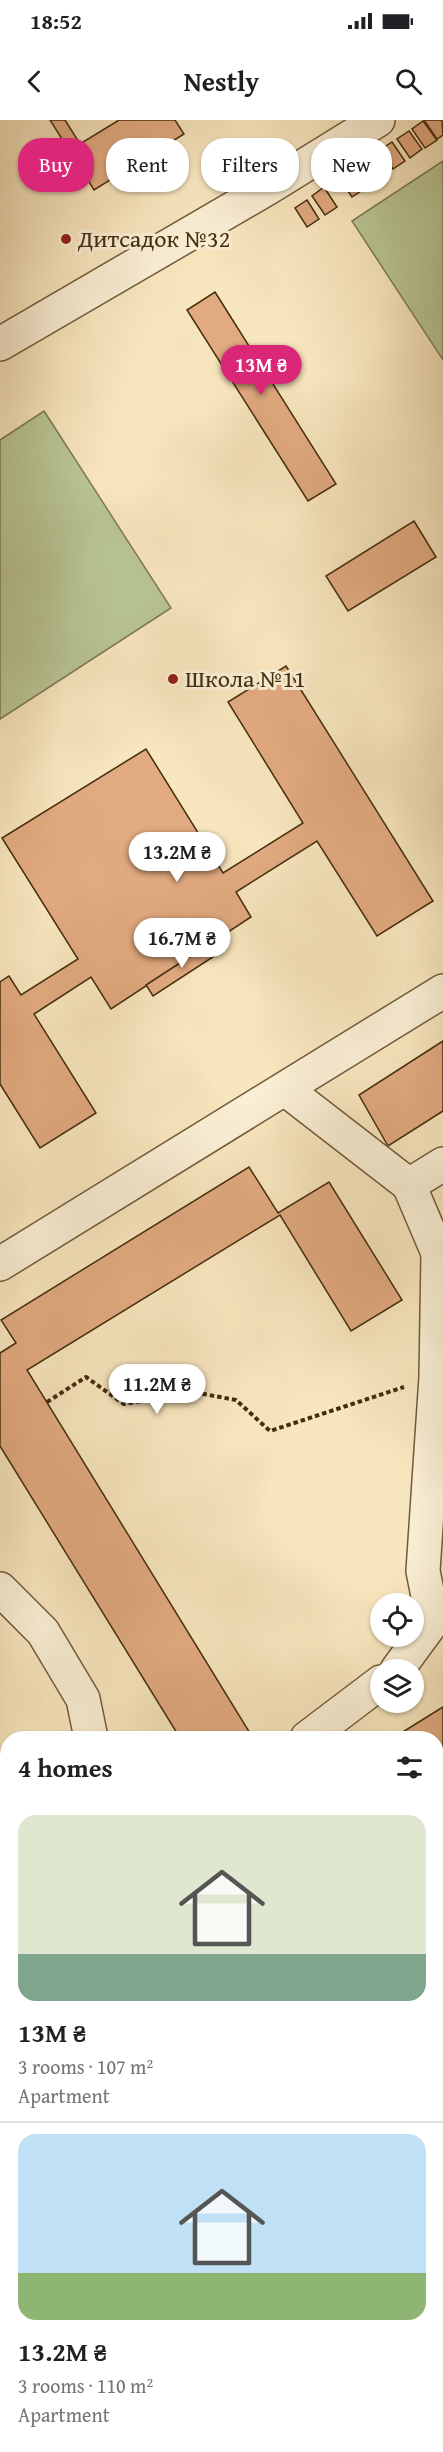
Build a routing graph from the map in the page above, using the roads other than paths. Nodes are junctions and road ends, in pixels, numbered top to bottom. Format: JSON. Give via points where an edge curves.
{"nodes":[{"id":1,"x":378,"y":120,"type":"edge"},
{"id":2,"x":0,"y":344,"type":"edge"},
{"id":3,"x":443,"y":990,"type":"edge"},
{"id":4,"x":285,"y":1089,"type":"junction"},
{"id":5,"x":443,"y":1164,"type":"edge"},
{"id":6,"x":409,"y":1185,"type":"junction"},
{"id":7,"x":0,"y":1264,"type":"edge"},
{"id":8,"x":0,"y":1589,"type":"edge"},
{"id":9,"x":405,"y":1659,"type":"edge"},
{"id":10,"x":370,"y":1690,"type":"edge"},
{"id":11,"x":90,"y":1731,"type":"edge"},
{"id":12,"x":316,"y":1731,"type":"edge"}],
"edges":[{"from":1,"to":2,"type":"street"},
{"from":3,"to":4,"type":"street"},
{"from":4,"to":6,"type":"street"},
{"from":4,"to":7,"type":"street"},
{"from":5,"to":6,"type":"street"},
{"from":6,"to":9,"type":"street","via":[[438,1253],[436,1377],[423,1571],[433,1621]]},
{"from":8,"to":11,"type":"street","via":[[43,1632],[83,1699]]},
{"from":10,"to":12,"type":"street"}]}
